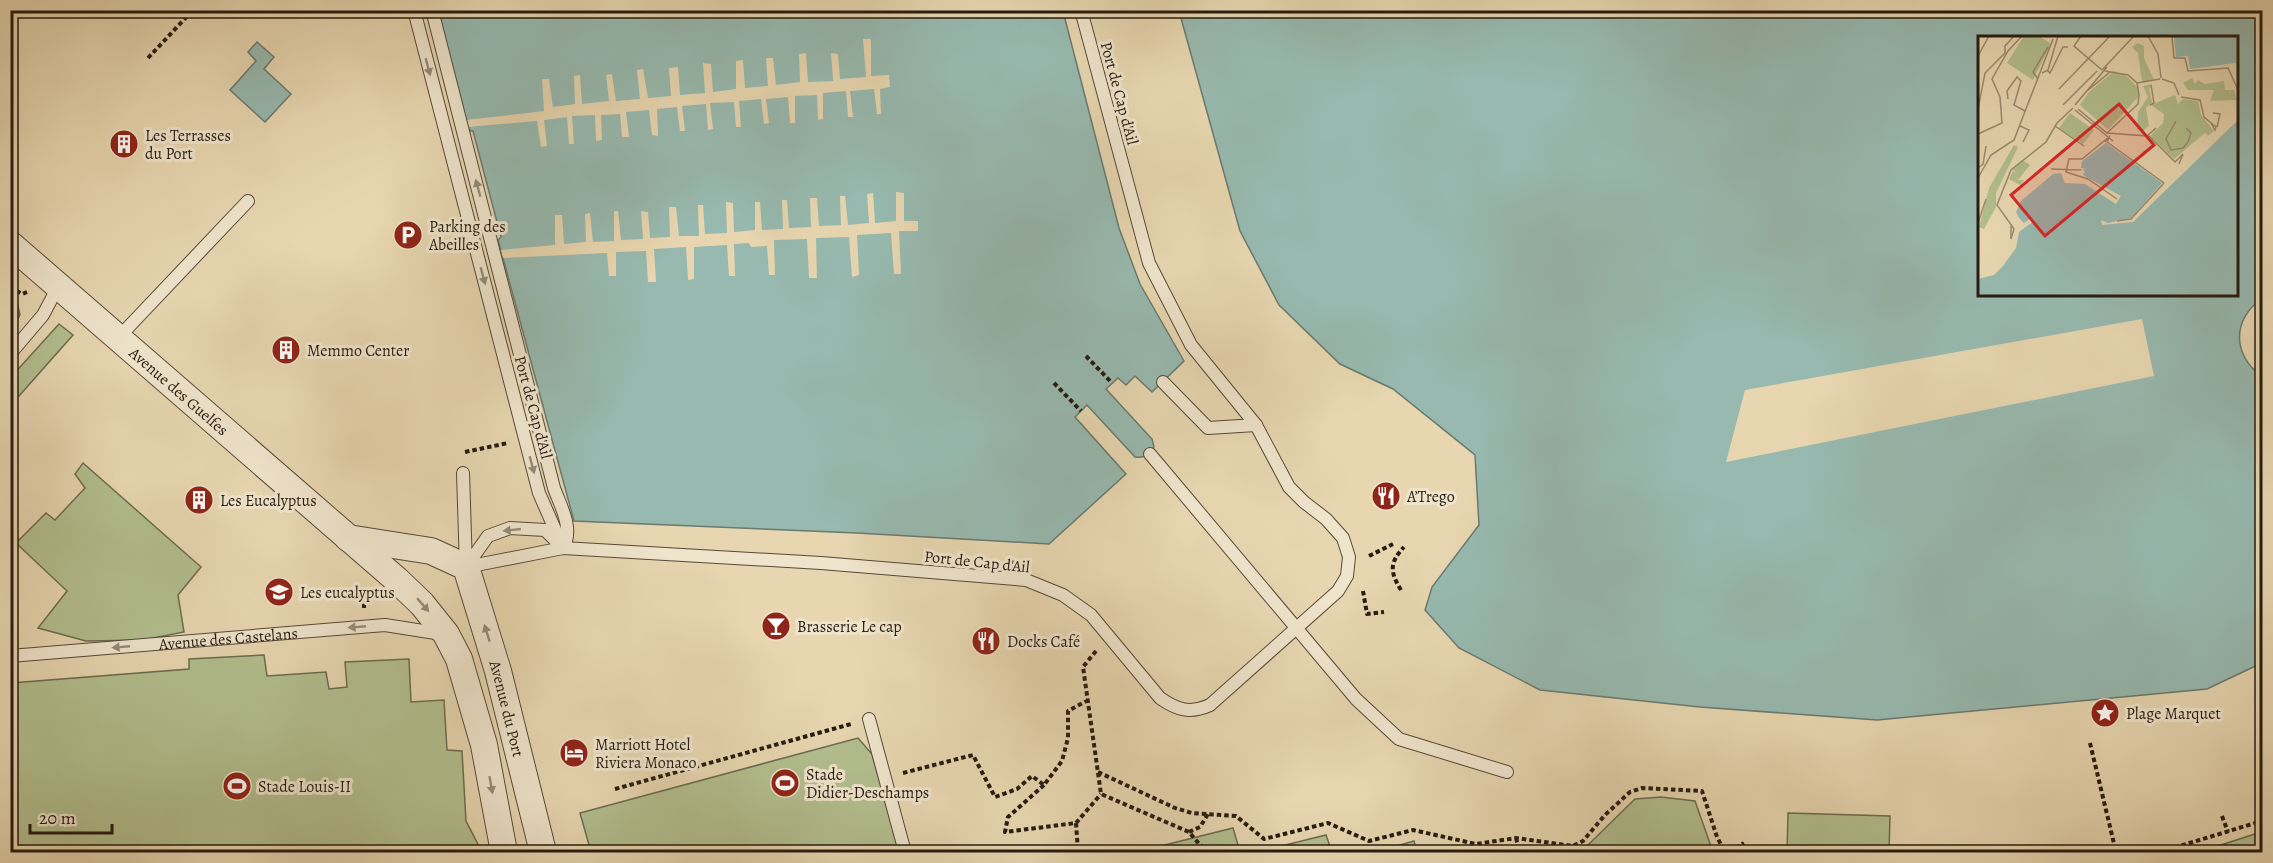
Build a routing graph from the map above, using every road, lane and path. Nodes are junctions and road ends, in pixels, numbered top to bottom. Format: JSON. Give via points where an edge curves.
{"nodes":[{"id":1,"x":193,"y":10,"type":"edge"},
{"id":2,"x":414,"y":10,"type":"edge"},
{"id":3,"x":432,"y":10,"type":"edge"},
{"id":4,"x":1081,"y":10,"type":"edge"},
{"id":5,"x":148,"y":58,"type":"dead end"},
{"id":6,"x":248,"y":201,"type":"dead end"},
{"id":7,"x":10,"y":244,"type":"edge"},
{"id":8,"x":59,"y":285,"type":"junction"},
{"id":9,"x":119,"y":337,"type":"junction"},
{"id":10,"x":10,"y":354,"type":"edge"},
{"id":11,"x":1086,"y":356,"type":"dead end"},
{"id":12,"x":1163,"y":382,"type":"dead end"},
{"id":13,"x":1054,"y":383,"type":"dead end"},
{"id":14,"x":1112,"y":383,"type":"dead end"},
{"id":15,"x":1081,"y":411,"type":"dead end"},
{"id":16,"x":1256,"y":425,"type":"junction"},
{"id":17,"x":517,"y":441,"type":"dead end"},
{"id":18,"x":458,"y":454,"type":"dead end"},
{"id":19,"x":1150,"y":454,"type":"dead end"},
{"id":20,"x":463,"y":473,"type":"dead end"},
{"id":21,"x":348,"y":538,"type":"junction"},
{"id":22,"x":1393,"y":544,"type":"dead end"},
{"id":23,"x":1404,"y":547,"type":"dead end"},
{"id":24,"x":563,"y":548,"type":"junction"},
{"id":25,"x":1369,"y":556,"type":"dead end"},
{"id":26,"x":466,"y":567,"type":"junction"},
{"id":27,"x":1364,"y":580,"type":"dead end"},
{"id":28,"x":374,"y":585,"type":"dead end"},
{"id":29,"x":1401,"y":590,"type":"dead end"},
{"id":30,"x":1384,"y":612,"type":"dead end"},
{"id":31,"x":365,"y":626,"type":"junction"},
{"id":32,"x":1296,"y":627,"type":"junction"},
{"id":33,"x":446,"y":634,"type":"junction"},
{"id":34,"x":1100,"y":646,"type":"dead end"},
{"id":35,"x":10,"y":656,"type":"edge"},
{"id":36,"x":1088,"y":700,"type":"junction"},
{"id":37,"x":869,"y":719,"type":"joint"},
{"id":38,"x":2090,"y":742,"type":"dead end"},
{"id":39,"x":1098,"y":772,"type":"junction"},
{"id":40,"x":1507,"y":772,"type":"dead end"},
{"id":41,"x":885,"y":778,"type":"junction"},
{"id":42,"x":1044,"y":785,"type":"junction"},
{"id":43,"x":615,"y":789,"type":"dead end"},
{"id":44,"x":1101,"y":794,"type":"junction"},
{"id":45,"x":1208,"y":814,"type":"junction"},
{"id":46,"x":2222,"y":816,"type":"dead end"},
{"id":47,"x":2262,"y":821,"type":"edge"},
{"id":48,"x":1076,"y":823,"type":"junction"},
{"id":49,"x":1189,"y":831,"type":"junction"},
{"id":50,"x":2228,"y":832,"type":"junction"},
{"id":51,"x":1516,"y":838,"type":"junction"},
{"id":52,"x":1744,"y":843,"type":"dead end"},
{"id":53,"x":504,"y":852,"type":"edge"},
{"id":54,"x":543,"y":852,"type":"edge"},
{"id":55,"x":905,"y":852,"type":"edge"},
{"id":56,"x":1078,"y":852,"type":"edge"},
{"id":57,"x":1211,"y":852,"type":"edge"},
{"id":58,"x":1520,"y":852,"type":"edge"},
{"id":59,"x":1727,"y":852,"type":"edge"},
{"id":60,"x":2116,"y":852,"type":"edge"},
{"id":61,"x":2160,"y":852,"type":"edge"}],
"edges":[{"from":1,"to":5,"type":"path"},
{"from":2,"to":24,"type":"lane","name":"Port de Cap d'Ail","one_way":true,"via":[[539,493]]},
{"from":24,"to":3,"type":"lane","one_way":true,"via":[[568,527],[554,488]]},
{"from":4,"to":16,"type":"lane","name":"Port de Cap d'Ail","via":[[1149,263],[1191,345]]},
{"from":6,"to":9,"type":"lane"},
{"from":7,"to":8,"type":"street","name":"Avenue des Guelfes"},
{"from":8,"to":9,"type":"street","name":"Avenue des Guelfes"},
{"from":8,"to":10,"type":"lane","via":[[43,315]]},
{"from":9,"to":21,"type":"street","name":"Avenue des Guelfes"},
{"from":11,"to":14,"type":"path"},
{"from":12,"to":16,"type":"lane","via":[[1208,428]]},
{"from":13,"to":15,"type":"path"},
{"from":16,"to":32,"type":"lane","name":"Port de Cap d'Ail","via":[[1289,486],[1343,538],[1349,557],[1347,576],[1338,591]]},
{"from":17,"to":18,"type":"path"},
{"from":19,"to":32,"type":"lane"},
{"from":20,"to":26,"type":"lane"},
{"from":21,"to":26,"type":"street","via":[[431,551]]},
{"from":21,"to":33,"type":"street","one_way":true,"via":[[422,604]]},
{"from":22,"to":25,"type":"path"},
{"from":23,"to":29,"type":"path","via":[[1396,555],[1392,569]]},
{"from":24,"to":26,"type":"lane"},
{"from":24,"to":26,"type":"lane","one_way":true,"via":[[545,530],[510,528],[488,536]]},
{"from":24,"to":32,"type":"lane","name":"Port de Cap d'Ail","via":[[1026,580],[1063,595],[1091,615],[1160,698],[1186,711],[1210,705]]},
{"from":54,"to":26,"type":"street","name":"Avenue du Port","one_way":true,"via":[[498,671]]},
{"from":27,"to":30,"type":"path","via":[[1367,614]]},
{"from":28,"to":31,"type":"path","via":[[364,597]]},
{"from":31,"to":33,"type":"lane","name":"Avenue des Castelans"},
{"from":31,"to":35,"type":"lane","name":"Avenue des Castelans","one_way":true},
{"from":32,"to":40,"type":"lane","via":[[1356,699],[1399,739]]},
{"from":33,"to":53,"type":"street","one_way":true,"via":[[459,659],[484,745]]},
{"from":34,"to":36,"type":"path","via":[[1083,667]]},
{"from":36,"to":39,"type":"path"},
{"from":36,"to":42,"type":"path","via":[[1068,711],[1068,738],[1062,761]]},
{"from":37,"to":41,"type":"lane"},
{"from":37,"to":43,"type":"path"},
{"from":38,"to":60,"type":"path"},
{"from":39,"to":44,"type":"path"},
{"from":39,"to":45,"type":"path","via":[[1175,808]]},
{"from":41,"to":42,"type":"path","via":[[973,755],[995,796],[1017,789],[1032,776]]},
{"from":41,"to":55,"type":"lane"},
{"from":42,"to":48,"type":"path","via":[[1008,817],[1005,832]]},
{"from":44,"to":48,"type":"path"},
{"from":44,"to":49,"type":"path"},
{"from":45,"to":49,"type":"path","via":[[1200,827]]},
{"from":45,"to":51,"type":"path","via":[[1236,816],[1264,839],[1328,823],[1369,841],[1413,830],[1476,844]]},
{"from":46,"to":50,"type":"path"},
{"from":47,"to":50,"type":"path"},
{"from":48,"to":56,"type":"path"},
{"from":49,"to":57,"type":"path"},
{"from":50,"to":61,"type":"path"},
{"from":51,"to":58,"type":"path"},
{"from":51,"to":59,"type":"path","via":[[1573,846],[1583,841],[1630,792],[1642,788],[1702,791],[1717,837]]},
{"from":52,"to":59,"type":"path"}]}
